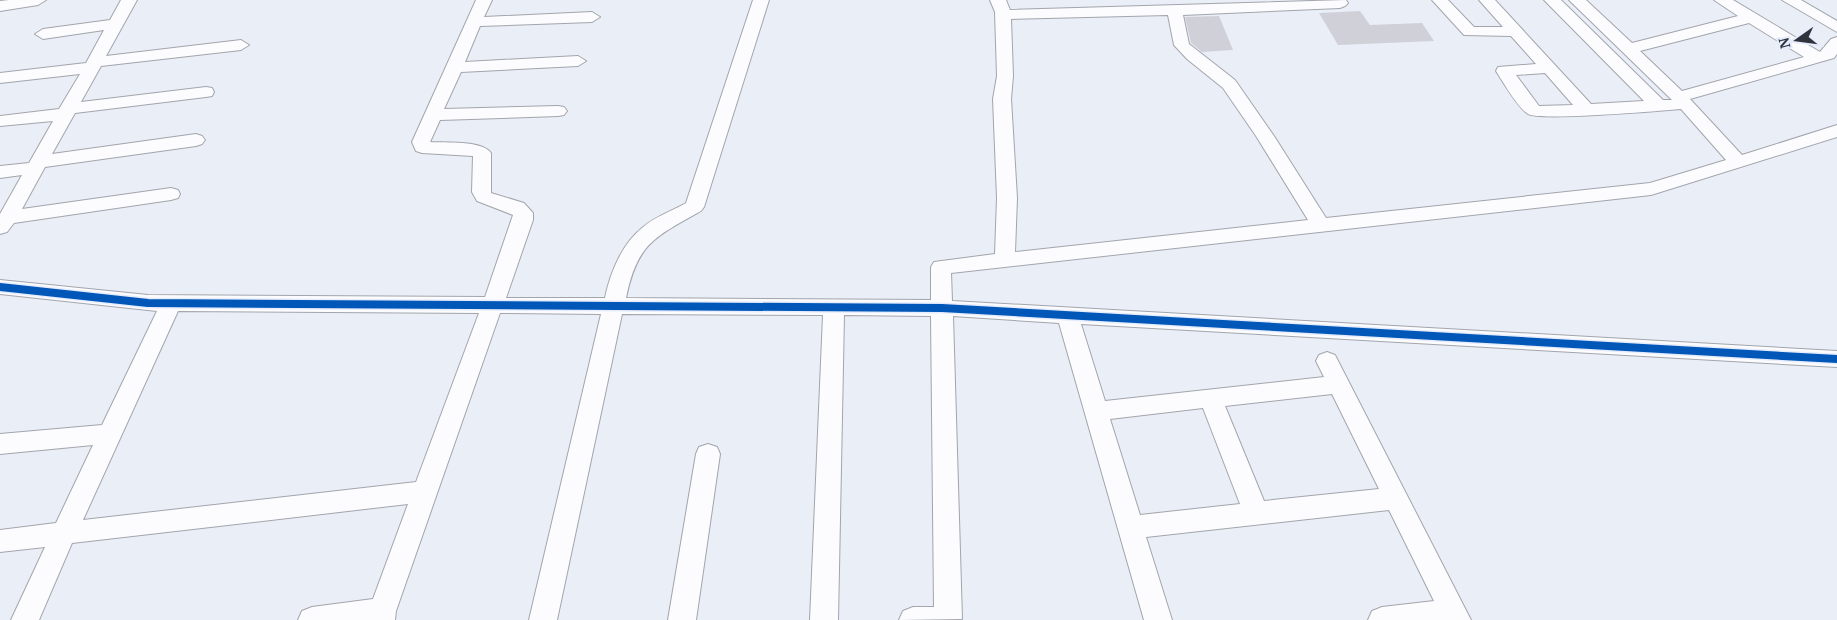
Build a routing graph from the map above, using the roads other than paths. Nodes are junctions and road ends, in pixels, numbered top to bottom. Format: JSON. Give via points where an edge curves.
{"nodes":[{"id":1,"x":38,"y":0,"type":"edge"},
{"id":2,"x":129,"y":0,"type":"edge"},
{"id":3,"x":484,"y":0,"type":"edge"},
{"id":4,"x":761,"y":0,"type":"edge"},
{"id":5,"x":1440,"y":0,"type":"edge"},
{"id":6,"x":1487,"y":0,"type":"edge"},
{"id":7,"x":1552,"y":0,"type":"edge"},
{"id":8,"x":1578,"y":0,"type":"edge"},
{"id":9,"x":1722,"y":0,"type":"edge"},
{"id":10,"x":1790,"y":0,"type":"edge"},
{"id":11,"x":1340,"y":3,"type":"dead end"},
{"id":12,"x":0,"y":6,"type":"edge"},
{"id":13,"x":1001,"y":8,"type":"edge"},
{"id":14,"x":1175,"y":11,"type":"junction"},
{"id":15,"x":592,"y":17,"type":"dead end"},
{"id":16,"x":1595,"y":17,"type":"junction"},
{"id":17,"x":1571,"y":18,"type":"junction"},
{"id":18,"x":1751,"y":18,"type":"junction"},
{"id":19,"x":474,"y":22,"type":"junction"},
{"id":20,"x":116,"y":24,"type":"junction"},
{"id":21,"x":1837,"y":27,"type":"edge"},
{"id":22,"x":1516,"y":31,"type":"junction"},
{"id":23,"x":43,"y":34,"type":"dead end"},
{"id":24,"x":1837,"y":42,"type":"edge"},
{"id":25,"x":241,"y":45,"type":"dead end"},
{"id":26,"x":1634,"y":54,"type":"junction"},
{"id":27,"x":1818,"y":58,"type":"junction"},
{"id":28,"x":578,"y":61,"type":"dead end"},
{"id":29,"x":1615,"y":61,"type":"junction"},
{"id":30,"x":94,"y":65,"type":"junction"},
{"id":31,"x":454,"y":66,"type":"junction"},
{"id":32,"x":1549,"y":68,"type":"junction"},
{"id":33,"x":0,"y":78,"type":"edge"},
{"id":34,"x":206,"y":92,"type":"dead end"},
{"id":35,"x":1682,"y":100,"type":"junction"},
{"id":36,"x":1659,"y":106,"type":"junction"},
{"id":37,"x":66,"y":111,"type":"junction"},
{"id":38,"x":558,"y":111,"type":"dead end"},
{"id":39,"x":1588,"y":111,"type":"junction"},
{"id":40,"x":433,"y":115,"type":"junction"},
{"id":41,"x":0,"y":121,"type":"edge"},
{"id":42,"x":1837,"y":130,"type":"edge"},
{"id":43,"x":196,"y":140,"type":"dead end"},
{"id":44,"x":1738,"y":162,"type":"junction"},
{"id":45,"x":36,"y":165,"type":"junction"},
{"id":46,"x":0,"y":172,"type":"edge"},
{"id":47,"x":172,"y":194,"type":"dead end"},
{"id":48,"x":4,"y":222,"type":"edge"},
{"id":49,"x":1321,"y":226,"type":"junction"},
{"id":50,"x":1005,"y":260,"type":"junction"},
{"id":51,"x":0,"y":287,"type":"edge"},
{"id":52,"x":171,"y":303,"type":"junction"},
{"id":53,"x":493,"y":306,"type":"junction"},
{"id":54,"x":612,"y":306,"type":"junction"},
{"id":55,"x":834,"y":308,"type":"junction"},
{"id":56,"x":942,"y":308,"type":"junction"},
{"id":57,"x":1068,"y":315,"type":"junction"},
{"id":58,"x":1837,"y":359,"type":"edge"},
{"id":59,"x":1327,"y":361,"type":"dead end"},
{"id":60,"x":1338,"y":384,"type":"junction"},
{"id":61,"x":1211,"y":399,"type":"junction"},
{"id":62,"x":1097,"y":412,"type":"junction"},
{"id":63,"x":110,"y":434,"type":"junction"},
{"id":64,"x":0,"y":444,"type":"edge"},
{"id":65,"x":708,"y":454,"type":"dead end"},
{"id":66,"x":426,"y":491,"type":"junction"},
{"id":67,"x":1396,"y":498,"type":"junction"},
{"id":68,"x":1256,"y":514,"type":"junction"},
{"id":69,"x":1130,"y":527,"type":"junction"},
{"id":70,"x":64,"y":533,"type":"junction"},
{"id":71,"x":0,"y":541,"type":"edge"},
{"id":72,"x":381,"y":616,"type":"edge"},
{"id":73,"x":1455,"y":616,"type":"edge"},
{"id":74,"x":25,"y":620,"type":"edge"},
{"id":75,"x":312,"y":620,"type":"edge"},
{"id":76,"x":543,"y":620,"type":"edge"},
{"id":77,"x":682,"y":620,"type":"edge"},
{"id":78,"x":824,"y":620,"type":"edge"},
{"id":79,"x":912,"y":620,"type":"edge"},
{"id":80,"x":1158,"y":620,"type":"edge"},
{"id":81,"x":1382,"y":620,"type":"edge"}],
"edges":[{"from":1,"to":12,"type":"street"},
{"from":2,"to":20,"type":"street"},
{"from":3,"to":19,"type":"street"},
{"from":4,"to":54,"type":"street","via":[[694,207],[650,231],[637,244],[619,281]]},
{"from":5,"to":22,"type":"street","via":[[1470,32]]},
{"from":6,"to":22,"type":"street"},
{"from":7,"to":17,"type":"street"},
{"from":8,"to":16,"type":"street"},
{"from":9,"to":18,"type":"street"},
{"from":10,"to":21,"type":"street"},
{"from":11,"to":14,"type":"street"},
{"from":13,"to":14,"type":"street"},
{"from":13,"to":50,"type":"street","via":[[1007,198]]},
{"from":14,"to":49,"type":"street","via":[[1176,31],[1185,48],[1227,82],[1270,143]]},
{"from":15,"to":19,"type":"street"},
{"from":16,"to":17,"type":"street"},
{"from":16,"to":26,"type":"street"},
{"from":17,"to":29,"type":"street"},
{"from":18,"to":26,"type":"street"},
{"from":18,"to":27,"type":"street"},
{"from":19,"to":31,"type":"street"},
{"from":20,"to":23,"type":"street"},
{"from":20,"to":30,"type":"street"},
{"from":22,"to":32,"type":"street"},
{"from":24,"to":27,"type":"street","via":[[1828,55]]},
{"from":25,"to":30,"type":"street"},
{"from":26,"to":29,"type":"street"},
{"from":26,"to":35,"type":"street"},
{"from":27,"to":35,"type":"street"},
{"from":28,"to":31,"type":"street"},
{"from":29,"to":36,"type":"street"},
{"from":30,"to":33,"type":"street"},
{"from":30,"to":37,"type":"street"},
{"from":31,"to":40,"type":"street"},
{"from":32,"to":39,"type":"street"},
{"from":32,"to":39,"type":"street","via":[[1504,71],[1533,110]]},
{"from":34,"to":37,"type":"street"},
{"from":35,"to":36,"type":"street"},
{"from":35,"to":44,"type":"street"},
{"from":36,"to":39,"type":"street"},
{"from":37,"to":41,"type":"street"},
{"from":37,"to":45,"type":"street"},
{"from":38,"to":40,"type":"street"},
{"from":40,"to":53,"type":"street","via":[[421,142],[422,147],[482,153],[480,192],[484,197],[518,208],[523,213]]},
{"from":42,"to":44,"type":"street"},
{"from":43,"to":45,"type":"street"},
{"from":44,"to":49,"type":"street","via":[[1651,189]]},
{"from":45,"to":46,"type":"street"},
{"from":45,"to":48,"type":"street"},
{"from":47,"to":48,"type":"street"},
{"from":49,"to":50,"type":"street"},
{"from":50,"to":56,"type":"street","via":[[941,267]]},
{"from":51,"to":52,"type":"street"},
{"from":52,"to":53,"type":"street"},
{"from":52,"to":63,"type":"street"},
{"from":53,"to":54,"type":"street"},
{"from":53,"to":66,"type":"street"},
{"from":54,"to":55,"type":"street"},
{"from":54,"to":76,"type":"street"},
{"from":55,"to":56,"type":"street"},
{"from":55,"to":78,"type":"street"},
{"from":56,"to":57,"type":"street"},
{"from":56,"to":79,"type":"street","via":[[948,619]]},
{"from":57,"to":58,"type":"street"},
{"from":57,"to":62,"type":"street"},
{"from":59,"to":60,"type":"street"},
{"from":60,"to":61,"type":"street"},
{"from":60,"to":67,"type":"street"},
{"from":61,"to":62,"type":"street"},
{"from":61,"to":68,"type":"street"},
{"from":62,"to":69,"type":"street"},
{"from":63,"to":64,"type":"street"},
{"from":63,"to":70,"type":"street"},
{"from":65,"to":77,"type":"street"},
{"from":66,"to":70,"type":"street"},
{"from":66,"to":72,"type":"street"},
{"from":67,"to":68,"type":"street"},
{"from":67,"to":73,"type":"street"},
{"from":68,"to":69,"type":"street"},
{"from":69,"to":80,"type":"street"},
{"from":70,"to":71,"type":"street"},
{"from":70,"to":74,"type":"street"},
{"from":72,"to":75,"type":"street"},
{"from":73,"to":81,"type":"street"}]}
